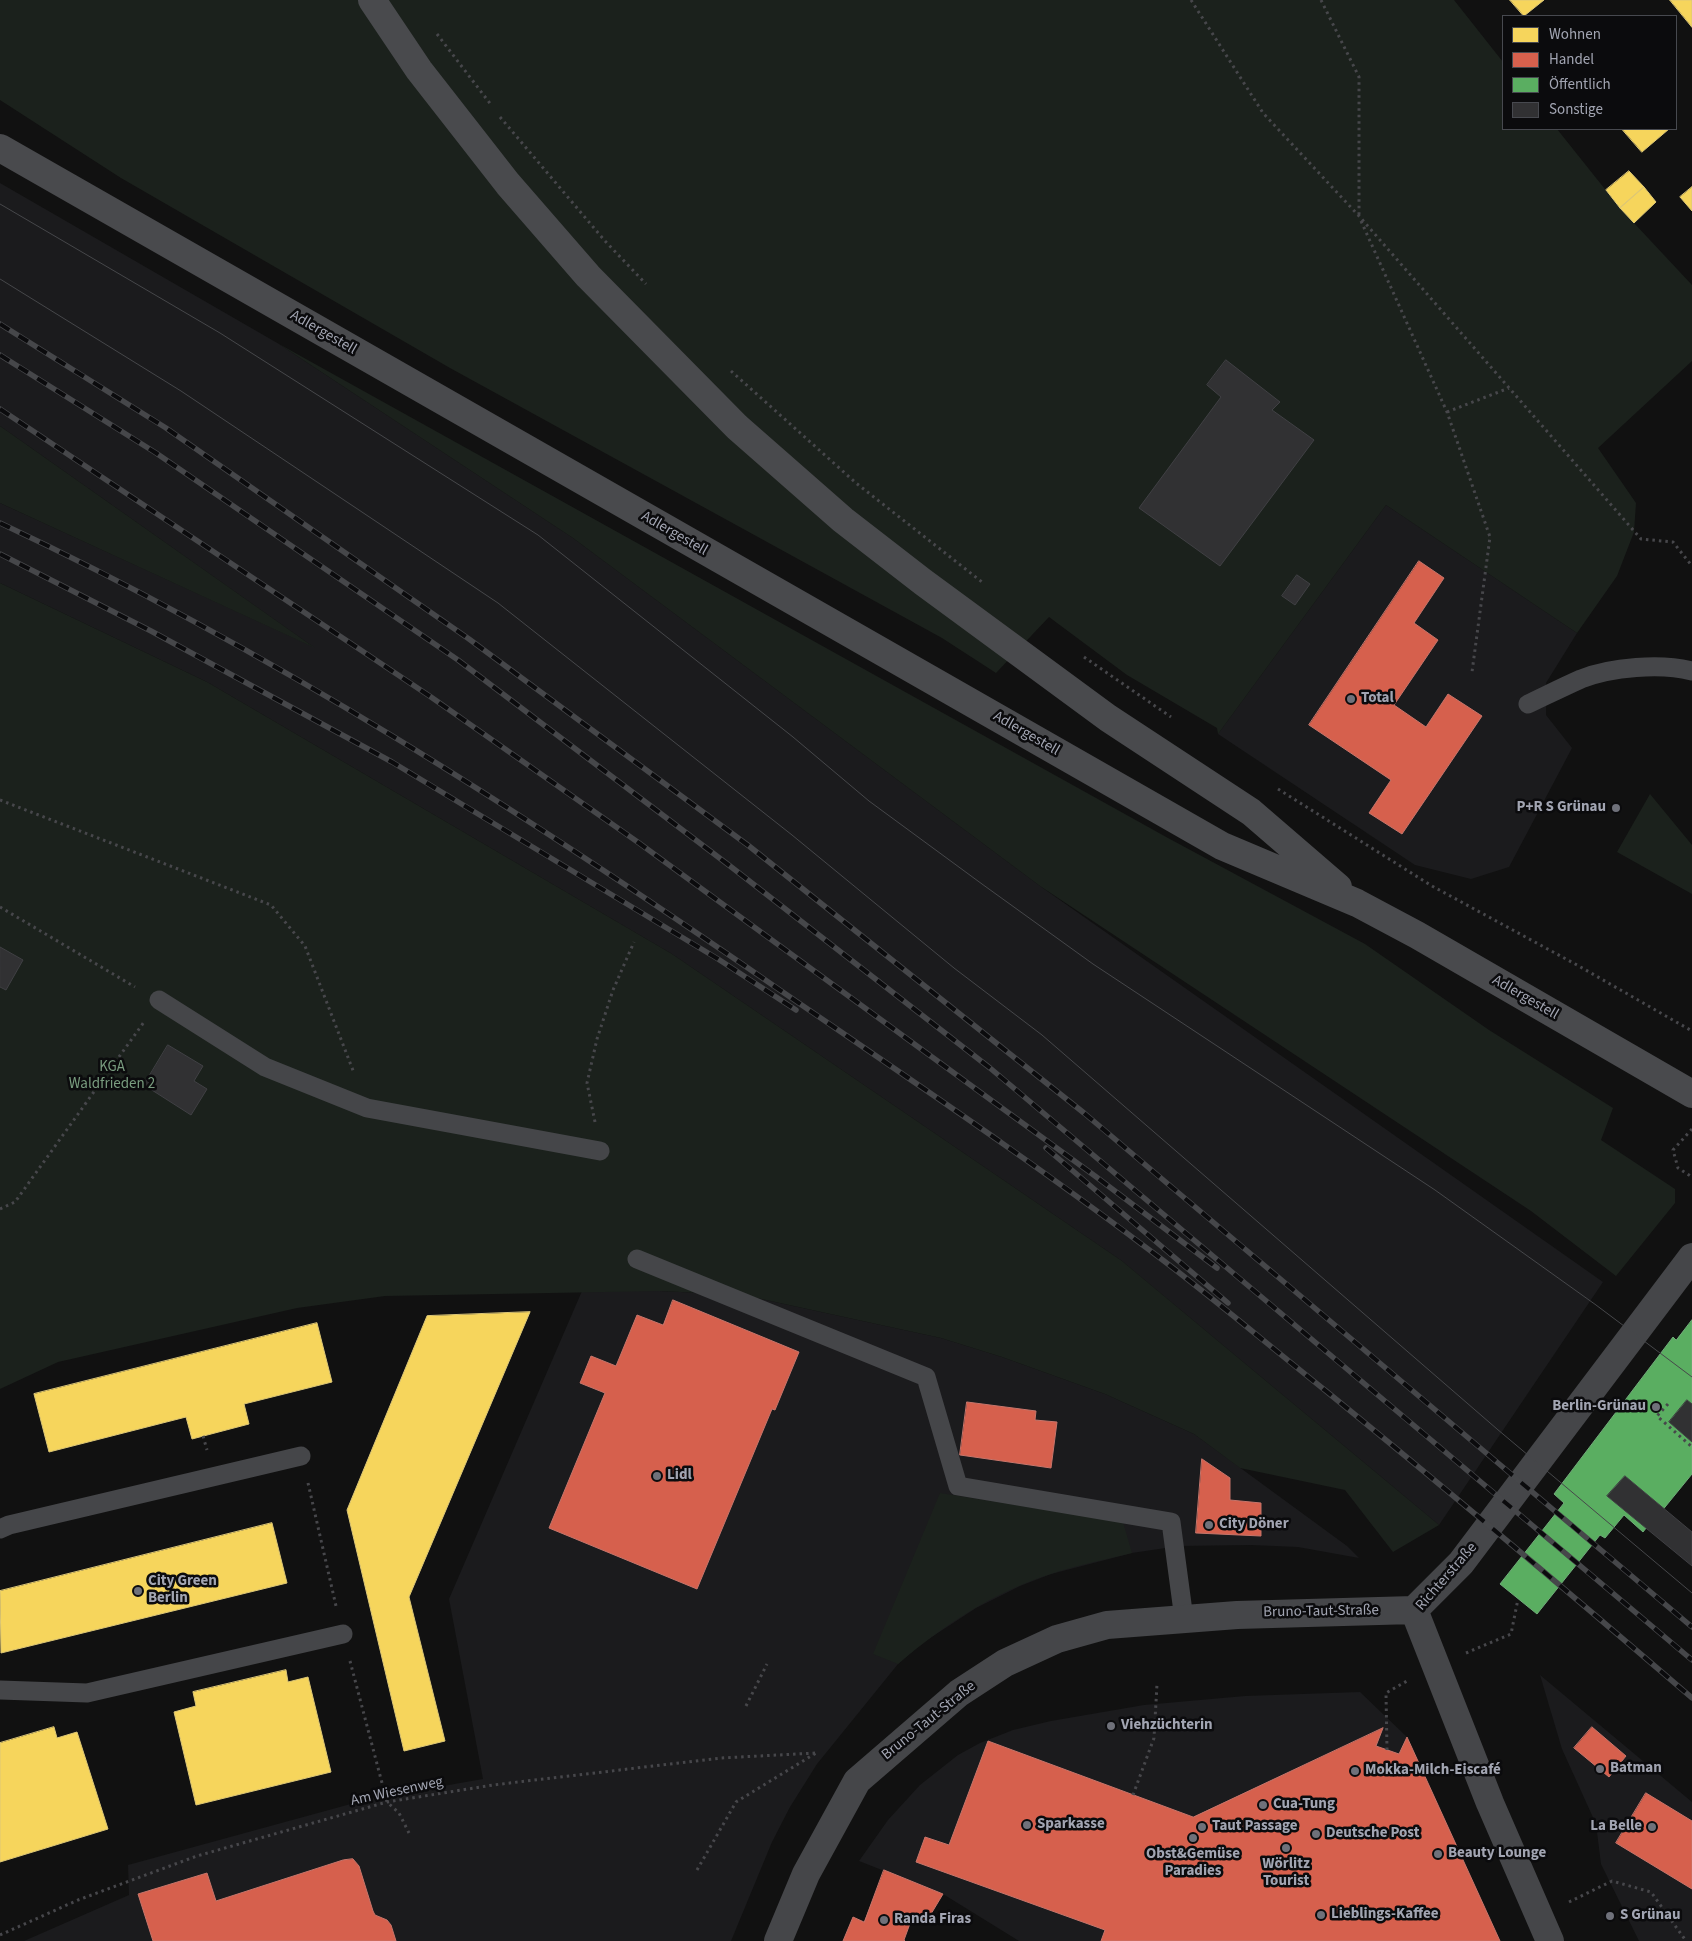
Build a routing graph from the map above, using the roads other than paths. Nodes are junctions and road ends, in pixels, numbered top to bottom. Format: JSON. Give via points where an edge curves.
{"nodes":[{"id":1,"x":372,"y":0,"type":"edge"},
{"id":2,"x":0,"y":148,"type":"edge"},
{"id":3,"x":1692,"y":672,"type":"edge"},
{"id":4,"x":1528,"y":704,"type":"dead end"},
{"id":5,"x":1357,"y":903,"type":"junction"},
{"id":6,"x":159,"y":1000,"type":"road end"},
{"id":7,"x":1692,"y":1094,"type":"edge"},
{"id":8,"x":600,"y":1151,"type":"road end"},
{"id":9,"x":1692,"y":1257,"type":"edge"},
{"id":10,"x":637,"y":1258,"type":"dead end"},
{"id":11,"x":301,"y":1456,"type":"dead end"},
{"id":12,"x":0,"y":1529,"type":"edge"},
{"id":13,"x":1414,"y":1610,"type":"junction"},
{"id":14,"x":1184,"y":1619,"type":"junction"},
{"id":15,"x":343,"y":1634,"type":"dead end"},
{"id":16,"x":0,"y":1690,"type":"edge"},
{"id":17,"x":778,"y":1941,"type":"edge"},
{"id":18,"x":1550,"y":1941,"type":"edge"}],
"edges":[{"from":1,"to":5,"type":"main road","name":"Adlergestell","via":[[419,70],[508,184],[588,276],[736,428],[843,520],[923,582],[1108,718],[1251,812]]},
{"from":2,"to":5,"type":"main road","name":"Adlergestell","via":[[1222,846]]},
{"from":3,"to":4,"type":"lane","via":[[1677,668],[1628,668],[1583,679]]},
{"from":5,"to":7,"type":"main road","name":"Adlergestell"},
{"from":6,"to":8,"type":"lane","via":[[265,1067],[367,1108]]},
{"from":9,"to":13,"type":"street","name":"Richterstraße","via":[[1482,1537]]},
{"from":10,"to":14,"type":"lane","via":[[926,1377],[958,1486],[1171,1522]]},
{"from":11,"to":12,"type":"lane"},
{"from":13,"to":14,"type":"street","name":"Bruno-Taut-Straße","via":[[1237,1614]]},
{"from":13,"to":18,"type":"street","name":"Richterstraße","via":[[1490,1803]]},
{"from":14,"to":17,"type":"street","name":"Bruno-Taut-Straße","via":[[1107,1625],[1057,1639],[1005,1663],[959,1693],[857,1781],[806,1874]]},
{"from":15,"to":16,"type":"lane","via":[[87,1693]]}]}
